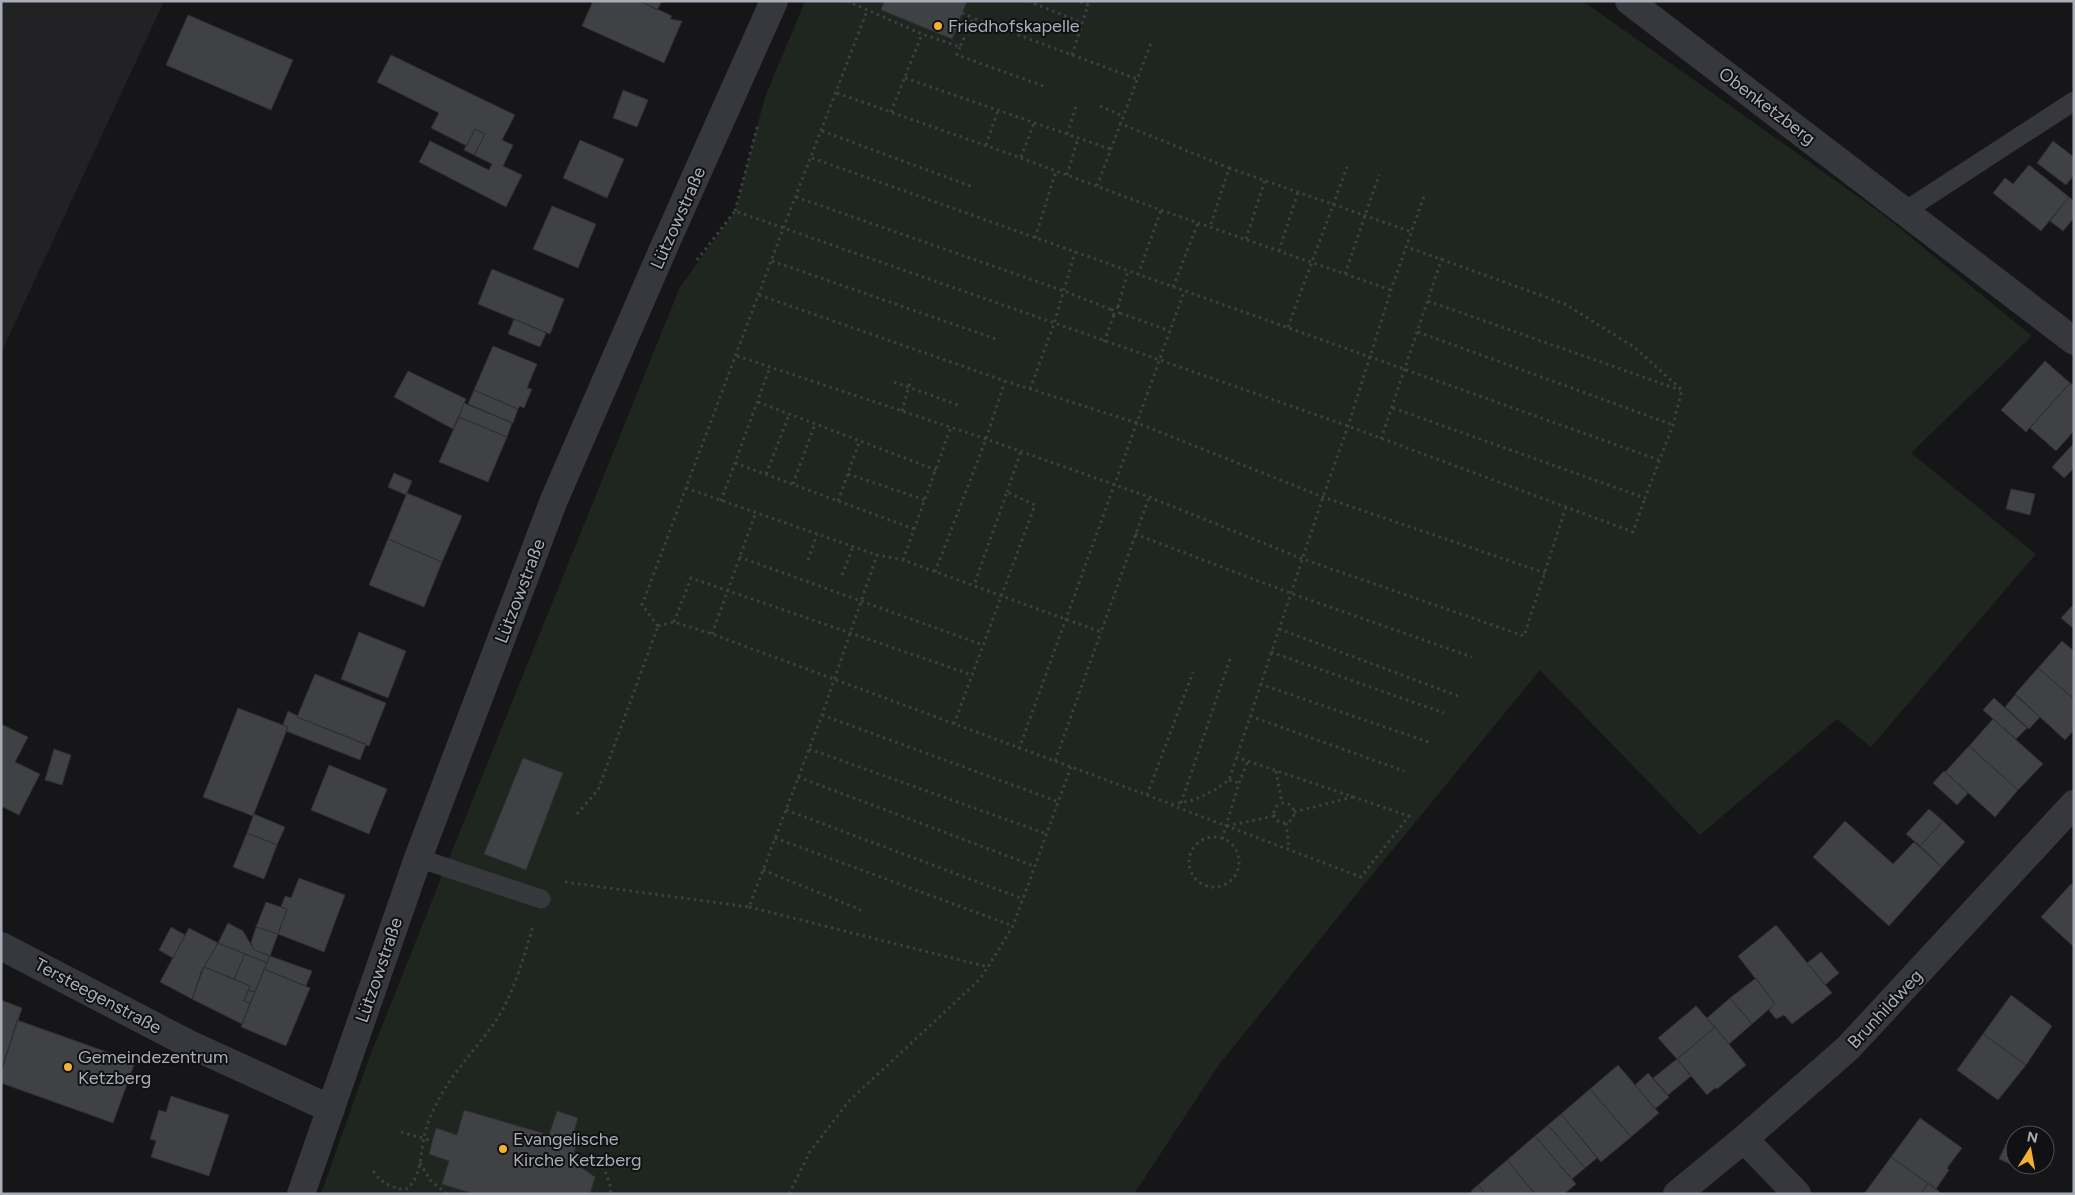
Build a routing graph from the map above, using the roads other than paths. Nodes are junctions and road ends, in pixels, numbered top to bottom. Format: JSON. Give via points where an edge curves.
{"nodes":[{"id":1,"x":774,"y":1,"type":"edge"},
{"id":2,"x":1629,"y":1,"type":"edge"},
{"id":3,"x":2074,"y":101,"type":"edge"},
{"id":4,"x":1905,"y":211,"type":"junction"},
{"id":5,"x":2074,"y":341,"type":"edge"},
{"id":6,"x":2074,"y":804,"type":"edge"},
{"id":7,"x":418,"y":858,"type":"junction"},
{"id":8,"x":541,"y":899,"type":"road end"},
{"id":9,"x":1,"y":946,"type":"edge"},
{"id":10,"x":331,"y":1108,"type":"junction"},
{"id":11,"x":1744,"y":1139,"type":"junction"},
{"id":12,"x":301,"y":1194,"type":"edge"},
{"id":13,"x":1677,"y":1194,"type":"edge"},
{"id":14,"x":1797,"y":1194,"type":"edge"}],
"edges":[{"from":1,"to":7,"type":"street","name":"Lützowstraße","via":[[554,500]]},
{"from":2,"to":4,"type":"street","name":"Obenketzberg"},
{"from":3,"to":4,"type":"lane"},
{"from":4,"to":5,"type":"street","name":"Obenketzberg"},
{"from":6,"to":11,"type":"street","name":"Brunhildweg","via":[[1848,1048]]},
{"from":7,"to":8,"type":"lane"},
{"from":7,"to":10,"type":"street","name":"Lützowstraße"},
{"from":9,"to":10,"type":"street","name":"Tersteegenstraße","via":[[187,1043]]},
{"from":10,"to":12,"type":"street","name":"Lützowstraße"},
{"from":11,"to":13,"type":"street","name":"Brunhildweg"},
{"from":11,"to":14,"type":"street"}]}
